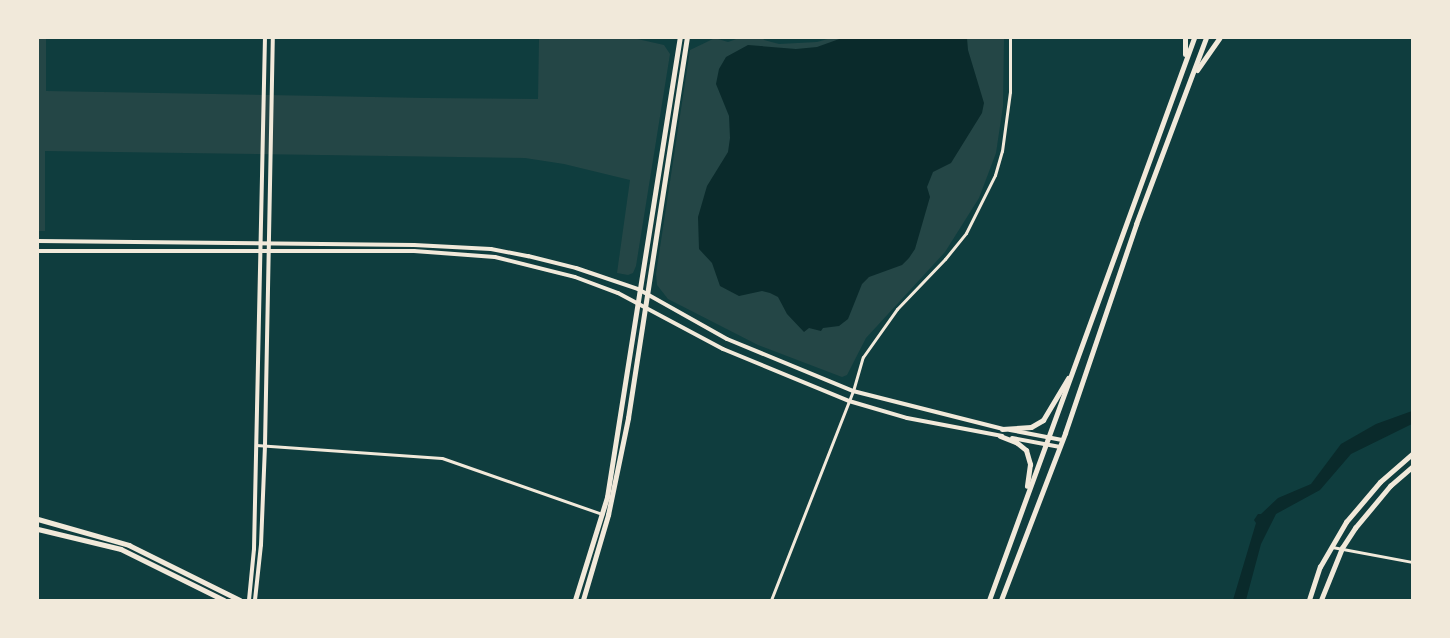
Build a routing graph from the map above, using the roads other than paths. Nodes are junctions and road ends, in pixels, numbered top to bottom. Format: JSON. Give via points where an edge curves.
{"nodes":[{"id":1,"x":265,"y":38,"type":"edge"},
{"id":2,"x":273,"y":38,"type":"edge"},
{"id":3,"x":679,"y":38,"type":"edge"},
{"id":4,"x":687,"y":38,"type":"edge"},
{"id":5,"x":1010,"y":38,"type":"edge"},
{"id":6,"x":1185,"y":38,"type":"edge"},
{"id":7,"x":1194,"y":38,"type":"edge"},
{"id":8,"x":1206,"y":38,"type":"edge"},
{"id":9,"x":1219,"y":38,"type":"edge"},
{"id":10,"x":1183,"y":69,"type":"junction"},
{"id":11,"x":1191,"y":78,"type":"junction"},
{"id":12,"x":38,"y":242,"type":"edge"},
{"id":13,"x":260,"y":243,"type":"junction"},
{"id":14,"x":268,"y":243,"type":"junction"},
{"id":15,"x":38,"y":251,"type":"edge"},
{"id":16,"x":260,"y":252,"type":"junction"},
{"id":17,"x":268,"y":252,"type":"junction"},
{"id":18,"x":638,"y":289,"type":"junction"},
{"id":19,"x":645,"y":295,"type":"junction"},
{"id":20,"x":636,"y":304,"type":"junction"},
{"id":21,"x":643,"y":308,"type":"junction"},
{"id":22,"x":1079,"y":355,"type":"junction"},
{"id":23,"x":853,"y":391,"type":"junction"},
{"id":24,"x":849,"y":401,"type":"junction"},
{"id":25,"x":1002,"y":429,"type":"junction"},
{"id":26,"x":1000,"y":436,"type":"junction"},
{"id":27,"x":1047,"y":441,"type":"junction"},
{"id":28,"x":1061,"y":443,"type":"junction"},
{"id":29,"x":256,"y":445,"type":"junction"},
{"id":30,"x":265,"y":445,"type":"junction"},
{"id":31,"x":1413,"y":454,"type":"edge"},
{"id":32,"x":1413,"y":467,"type":"edge"},
{"id":33,"x":1021,"y":511,"type":"junction"},
{"id":34,"x":602,"y":514,"type":"junction"},
{"id":35,"x":608,"y":515,"type":"junction"},
{"id":36,"x":38,"y":519,"type":"edge"},
{"id":37,"x":38,"y":529,"type":"edge"},
{"id":38,"x":1330,"y":546,"type":"junction"},
{"id":39,"x":1342,"y":548,"type":"junction"},
{"id":40,"x":1413,"y":562,"type":"edge"},
{"id":41,"x":224,"y":600,"type":"edge"},
{"id":42,"x":240,"y":600,"type":"edge"},
{"id":43,"x":249,"y":600,"type":"edge"},
{"id":44,"x":255,"y":600,"type":"edge"},
{"id":45,"x":574,"y":600,"type":"edge"},
{"id":46,"x":583,"y":600,"type":"edge"},
{"id":47,"x":771,"y":600,"type":"edge"},
{"id":48,"x":989,"y":600,"type":"edge"},
{"id":49,"x":1001,"y":600,"type":"edge"},
{"id":50,"x":1309,"y":600,"type":"edge"},
{"id":51,"x":1321,"y":600,"type":"edge"}],
"edges":[{"from":1,"to":13,"type":"street"},
{"from":2,"to":14,"type":"street"},
{"from":3,"to":18,"type":"main road"},
{"from":4,"to":19,"type":"main road"},
{"from":5,"to":23,"type":"street","via":[[1010,92],[1002,151],[983,202],[966,233],[945,259],[879,330],[863,357]]},
{"from":6,"to":10,"type":"main road"},
{"from":7,"to":10,"type":"main road"},
{"from":8,"to":11,"type":"main road"},
{"from":9,"to":11,"type":"main road"},
{"from":10,"to":22,"type":"main road"},
{"from":11,"to":28,"type":"main road"},
{"from":12,"to":13,"type":"street"},
{"from":13,"to":14,"type":"street"},
{"from":13,"to":16,"type":"street"},
{"from":14,"to":17,"type":"street"},
{"from":14,"to":18,"type":"street","via":[[491,249],[576,268]]},
{"from":15,"to":16,"type":"street"},
{"from":16,"to":17,"type":"street"},
{"from":16,"to":29,"type":"street"},
{"from":17,"to":20,"type":"street","via":[[414,251],[495,257],[575,278],[618,293]]},
{"from":17,"to":30,"type":"street"},
{"from":18,"to":19,"type":"street"},
{"from":18,"to":20,"type":"main road"},
{"from":19,"to":21,"type":"main road"},
{"from":19,"to":23,"type":"street","via":[[726,339]]},
{"from":20,"to":21,"type":"street"},
{"from":20,"to":34,"type":"main road","via":[[621,418]]},
{"from":21,"to":24,"type":"street","via":[[723,349]]},
{"from":21,"to":35,"type":"main road","via":[[628,418]]},
{"from":22,"to":25,"type":"main road","via":[[1043,420],[1031,427]]},
{"from":22,"to":27,"type":"main road"},
{"from":23,"to":24,"type":"street"},
{"from":23,"to":25,"type":"street"},
{"from":24,"to":26,"type":"street","via":[[907,418]]},
{"from":24,"to":47,"type":"street"},
{"from":25,"to":27,"type":"street"},
{"from":26,"to":27,"type":"street"},
{"from":26,"to":33,"type":"main road","via":[[1026,450],[1030,464]]},
{"from":27,"to":28,"type":"street"},
{"from":27,"to":33,"type":"main road"},
{"from":28,"to":49,"type":"main road"},
{"from":29,"to":30,"type":"street"},
{"from":29,"to":43,"type":"street"},
{"from":30,"to":34,"type":"street","via":[[442,458]]},
{"from":30,"to":44,"type":"street"},
{"from":31,"to":38,"type":"main road","via":[[1380,482]]},
{"from":32,"to":39,"type":"main road","via":[[1390,486]]},
{"from":33,"to":48,"type":"main road"},
{"from":34,"to":35,"type":"street"},
{"from":34,"to":45,"type":"main road"},
{"from":35,"to":46,"type":"main road"},
{"from":36,"to":42,"type":"main road","via":[[129,545]]},
{"from":37,"to":41,"type":"main road","via":[[121,549]]},
{"from":38,"to":39,"type":"street"},
{"from":38,"to":50,"type":"main road"},
{"from":39,"to":40,"type":"street"},
{"from":39,"to":51,"type":"main road"}]}
